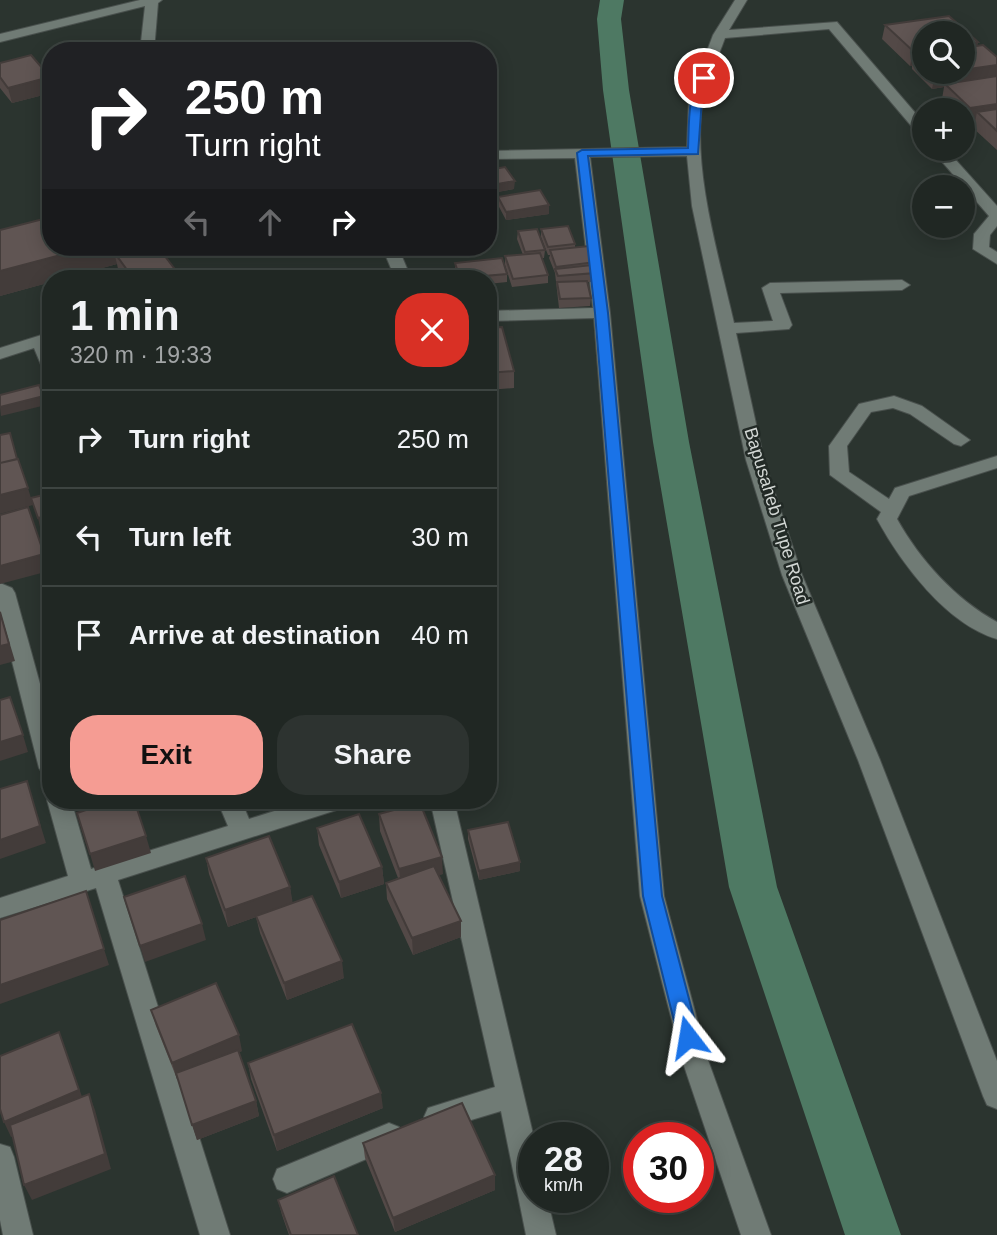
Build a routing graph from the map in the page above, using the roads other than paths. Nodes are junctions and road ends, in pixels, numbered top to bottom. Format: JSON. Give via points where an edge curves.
{"nodes":[{"id":1,"x":154,"y":0,"type":"edge"},
{"id":2,"x":741,"y":0,"type":"edge"},
{"id":3,"x":720,"y":35,"type":"junction"},
{"id":4,"x":0,"y":38,"type":"edge"},
{"id":5,"x":148,"y":42,"type":"edge"},
{"id":6,"x":912,"y":118,"type":"edge"},
{"id":7,"x":686,"y":152,"type":"junction"},
{"id":8,"x":593,"y":153,"type":"junction"},
{"id":9,"x":497,"y":155,"type":"edge"},
{"id":10,"x":949,"y":161,"type":"edge"},
{"id":11,"x":994,"y":225,"type":"edge"},
{"id":12,"x":997,"y":259,"type":"edge"},
{"id":13,"x":902,"y":285,"type":"dead end"},
{"id":14,"x":602,"y":313,"type":"junction"},
{"id":15,"x":497,"y":316,"type":"edge"},
{"id":16,"x":726,"y":329,"type":"junction"},
{"id":17,"x":42,"y":340,"type":"edge"},
{"id":18,"x":0,"y":354,"type":"edge"},
{"id":19,"x":961,"y":440,"type":"dead end"},
{"id":20,"x":997,"y":462,"type":"edge"},
{"id":21,"x":892,"y":510,"type":"junction"},
{"id":22,"x":0,"y":590,"type":"edge"},
{"id":23,"x":997,"y":631,"type":"edge"},
{"id":24,"x":42,"y":734,"type":"edge"},
{"id":25,"x":63,"y":809,"type":"edge"},
{"id":26,"x":233,"y":809,"type":"edge"},
{"id":27,"x":311,"y":809,"type":"edge"},
{"id":28,"x":444,"y":809,"type":"edge"},
{"id":29,"x":242,"y":832,"type":"junction"},
{"id":30,"x":93,"y":878,"type":"junction"},
{"id":31,"x":0,"y":908,"type":"edge"},
{"id":32,"x":511,"y":1095,"type":"junction"},
{"id":33,"x":997,"y":1096,"type":"edge"},
{"id":34,"x":0,"y":1157,"type":"edge"},
{"id":35,"x":288,"y":1179,"type":"dead end"},
{"id":36,"x":18,"y":1235,"type":"edge"},
{"id":37,"x":215,"y":1235,"type":"edge"},
{"id":38,"x":541,"y":1235,"type":"edge"},
{"id":39,"x":755,"y":1235,"type":"edge"}],
"edges":[{"from":1,"to":4,"type":"street"},
{"from":1,"to":5,"type":"street"},
{"from":2,"to":3,"type":"street","name":"Bapusaheb Tupe Road"},
{"from":3,"to":6,"type":"street","via":[[832,25]]},
{"from":3,"to":7,"type":"street","name":"Bapusaheb Tupe Road","via":[[696,99]]},
{"from":7,"to":8,"type":"street"},
{"from":7,"to":16,"type":"street","name":"Bapusaheb Tupe Road"},
{"from":8,"to":9,"type":"street"},
{"from":8,"to":14,"type":"street"},
{"from":10,"to":11,"type":"street","via":[[997,216]]},
{"from":11,"to":12,"type":"street","via":[[982,234],[981,249]]},
{"from":13,"to":16,"type":"street","via":[[770,288],[783,325]]},
{"from":14,"to":15,"type":"street"},
{"from":14,"to":39,"type":"street","via":[[652,896],[695,1060]]},
{"from":16,"to":33,"type":"street","name":"Bapusaheb Tupe Road","via":[[755,460],[792,575],[869,760]]},
{"from":17,"to":18,"type":"street"},
{"from":19,"to":21,"type":"street","via":[[916,410],[894,402],[864,408],[838,446],[840,475]]},
{"from":20,"to":21,"type":"street","via":[[902,492]]},
{"from":21,"to":23,"type":"street","via":[[887,519],[898,543],[943,592]]},
{"from":22,"to":24,"type":"street","via":[[5,593]]},
{"from":25,"to":30,"type":"street"},
{"from":26,"to":29,"type":"street"},
{"from":27,"to":29,"type":"street"},
{"from":28,"to":32,"type":"street"},
{"from":29,"to":30,"type":"street"},
{"from":30,"to":31,"type":"street"},
{"from":30,"to":37,"type":"street"},
{"from":32,"to":35,"type":"street","via":[[426,1120]]},
{"from":32,"to":38,"type":"street"},
{"from":34,"to":36,"type":"street"}]}
